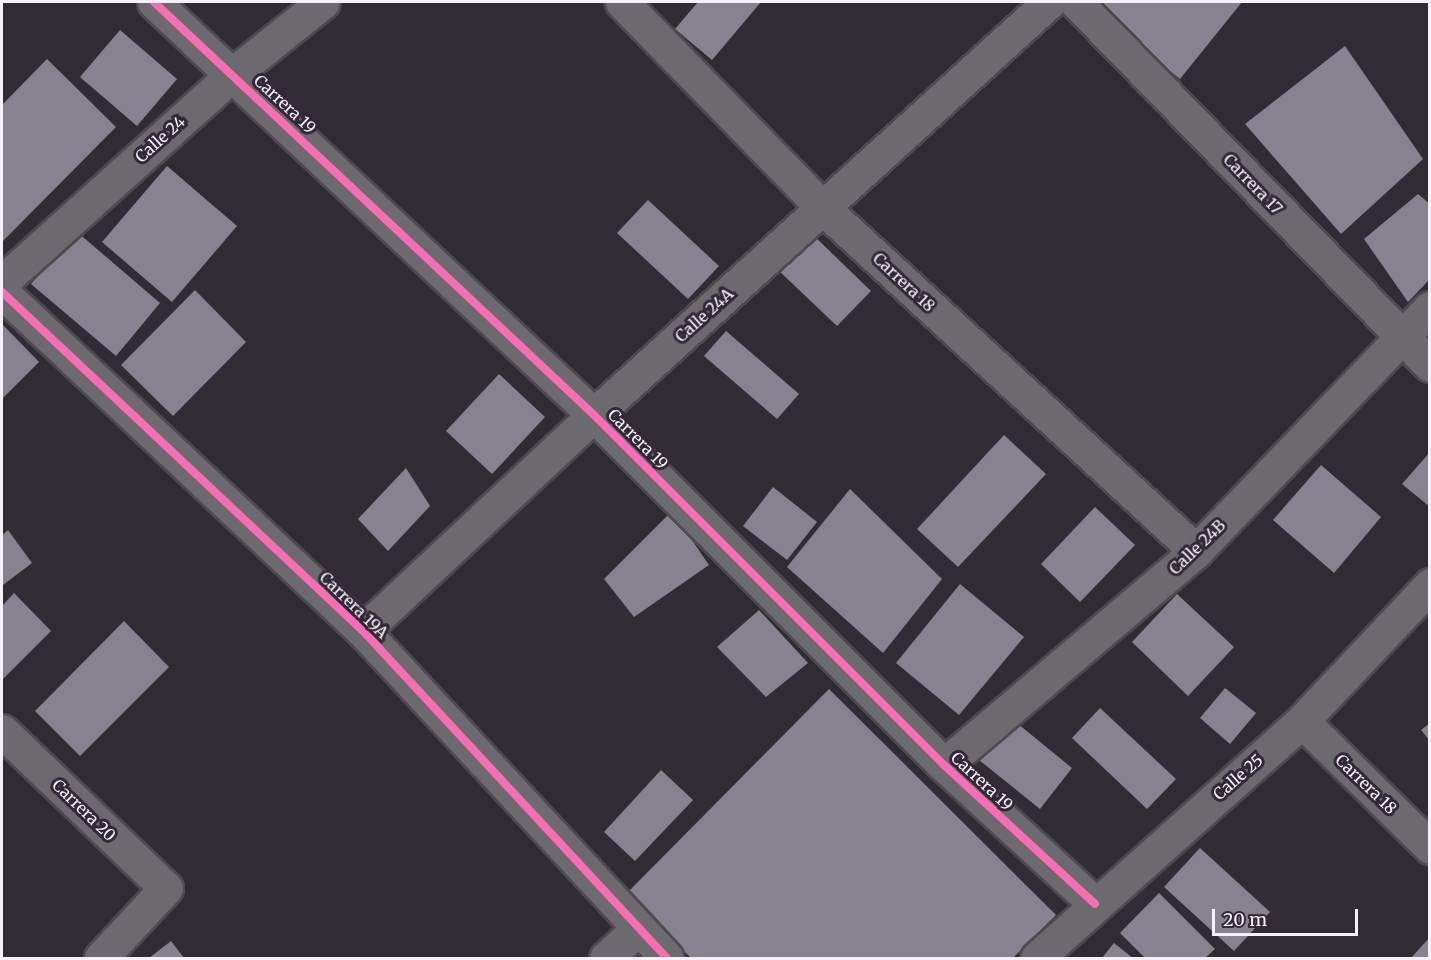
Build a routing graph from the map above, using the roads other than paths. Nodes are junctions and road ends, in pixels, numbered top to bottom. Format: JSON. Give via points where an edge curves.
{"nodes":[{"id":1,"x":154,"y":2,"type":"edge"},
{"id":2,"x":323,"y":2,"type":"edge"},
{"id":3,"x":622,"y":2,"type":"edge"},
{"id":4,"x":1049,"y":2,"type":"edge"},
{"id":5,"x":1076,"y":2,"type":"edge"},
{"id":6,"x":233,"y":74,"type":"junction"},
{"id":7,"x":823,"y":208,"type":"junction"},
{"id":8,"x":2,"y":282,"type":"edge"},
{"id":9,"x":2,"y":292,"type":"edge"},
{"id":10,"x":1430,"y":308,"type":"edge"},
{"id":11,"x":1401,"y":336,"type":"junction"},
{"id":12,"x":1430,"y":366,"type":"edge"},
{"id":13,"x":594,"y":414,"type":"junction"},
{"id":14,"x":1196,"y":551,"type":"junction"},
{"id":15,"x":1430,"y":585,"type":"edge"},
{"id":16,"x":363,"y":631,"type":"junction"},
{"id":17,"x":1302,"y":721,"type":"junction"},
{"id":18,"x":2,"y":731,"type":"edge"},
{"id":19,"x":944,"y":765,"type":"junction"},
{"id":20,"x":1430,"y":847,"type":"edge"},
{"id":21,"x":1095,"y":904,"type":"junction"},
{"id":22,"x":638,"y":930,"type":"junction"},
{"id":23,"x":101,"y":958,"type":"edge"},
{"id":24,"x":606,"y":958,"type":"edge"},
{"id":25,"x":667,"y":958,"type":"edge"},
{"id":26,"x":1037,"y":958,"type":"edge"}],
"edges":[{"from":1,"to":6,"type":"street","name":"Carrera 19"},
{"from":2,"to":6,"type":"street","name":"Calle 24"},
{"from":3,"to":7,"type":"street","name":"Carrera 18"},
{"from":4,"to":7,"type":"street","name":"Calle 24A"},
{"from":5,"to":11,"type":"street","name":"Carrera 17"},
{"from":6,"to":8,"type":"street","name":"Calle 24"},
{"from":6,"to":13,"type":"street","name":"Carrera 19"},
{"from":7,"to":13,"type":"street","name":"Calle 24A"},
{"from":7,"to":14,"type":"street","name":"Carrera 18"},
{"from":9,"to":16,"type":"street","name":"Carrera 19A"},
{"from":10,"to":11,"type":"street","name":"Calle 24B"},
{"from":11,"to":12,"type":"street","name":"Carrera 17"},
{"from":11,"to":14,"type":"street","name":"Calle 24B"},
{"from":13,"to":16,"type":"street","name":"Calle 24A"},
{"from":13,"to":19,"type":"street","name":"Carrera 19"},
{"from":14,"to":19,"type":"street","name":"Calle 24B"},
{"from":15,"to":17,"type":"street","name":"Calle 25"},
{"from":16,"to":22,"type":"street","name":"Carrera 19A"},
{"from":17,"to":20,"type":"street","name":"Carrera 18"},
{"from":17,"to":21,"type":"street","name":"Calle 25"},
{"from":18,"to":23,"type":"street","name":"Carrera 20","via":[[166,888]]},
{"from":19,"to":21,"type":"street","name":"Carrera 19"},
{"from":21,"to":26,"type":"street","name":"Calle 25"},
{"from":22,"to":24,"type":"street"},
{"from":22,"to":25,"type":"street","name":"Carrera 19A"}]}
